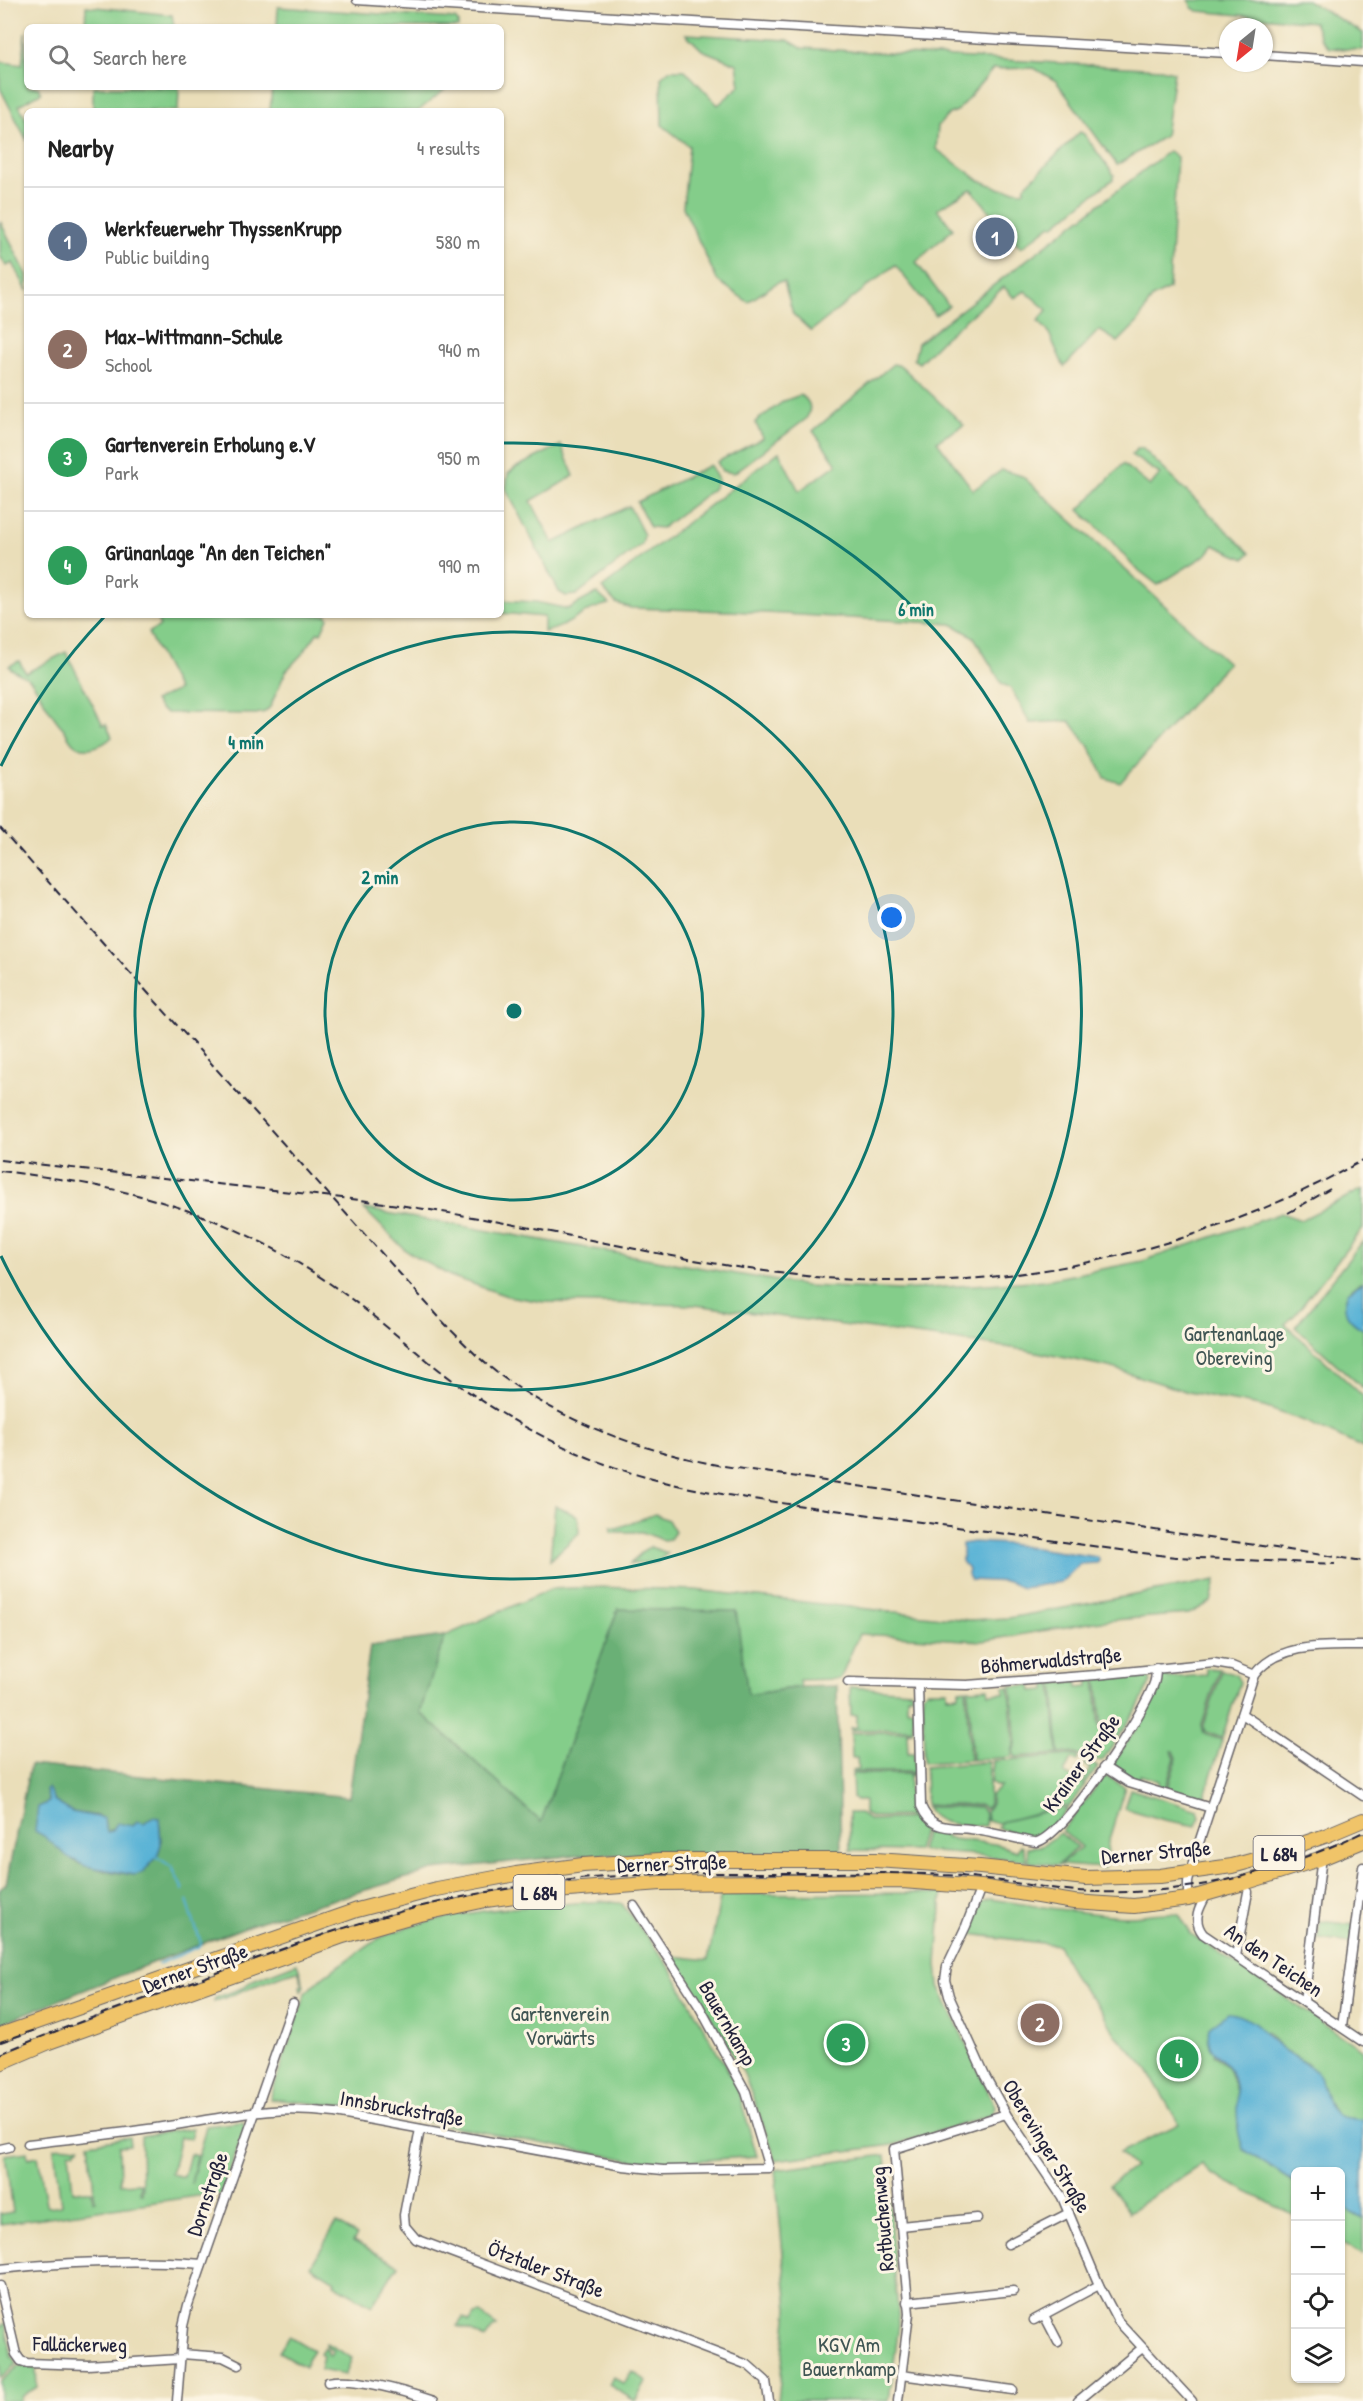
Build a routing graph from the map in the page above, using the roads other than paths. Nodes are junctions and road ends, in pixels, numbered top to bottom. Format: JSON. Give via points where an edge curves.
{"nodes":[{"id":1,"x":357,"y":0,"type":"edge"},
{"id":2,"x":1219,"y":52,"type":"edge"},
{"id":3,"x":1273,"y":56,"type":"edge"},
{"id":4,"x":1363,"y":62,"type":"edge"},
{"id":5,"x":1363,"y":1646,"type":"edge"},
{"id":6,"x":1156,"y":1668,"type":"junction"},
{"id":7,"x":1254,"y":1675,"type":"junction"},
{"id":8,"x":848,"y":1682,"type":"dead end"},
{"id":9,"x":918,"y":1685,"type":"junction"},
{"id":10,"x":1242,"y":1714,"type":"junction"},
{"id":11,"x":1104,"y":1767,"type":"junction"},
{"id":12,"x":1363,"y":1796,"type":"edge"},
{"id":13,"x":1211,"y":1808,"type":"junction"},
{"id":14,"x":1363,"y":1820,"type":"edge"},
{"id":15,"x":1363,"y":1841,"type":"edge"},
{"id":16,"x":1321,"y":1865,"type":"dead end"},
{"id":17,"x":1363,"y":1867,"type":"edge"},
{"id":18,"x":1190,"y":1873,"type":"junction"},
{"id":19,"x":981,"y":1887,"type":"junction"},
{"id":20,"x":1248,"y":1892,"type":"dead end"},
{"id":21,"x":1208,"y":1893,"type":"junction"},
{"id":22,"x":1188,"y":1899,"type":"junction"},
{"id":23,"x":634,"y":1906,"type":"dead end"},
{"id":24,"x":1236,"y":1956,"type":"junction"},
{"id":25,"x":1304,"y":2001,"type":"junction"},
{"id":26,"x":293,"y":2004,"type":"dead end"},
{"id":27,"x":1342,"y":2027,"type":"junction"},
{"id":28,"x":0,"y":2035,"type":"edge"},
{"id":29,"x":1363,"y":2042,"type":"edge"},
{"id":30,"x":0,"y":2063,"type":"edge"},
{"id":31,"x":254,"y":2111,"type":"junction"},
{"id":32,"x":1006,"y":2114,"type":"junction"},
{"id":33,"x":420,"y":2129,"type":"junction"},
{"id":34,"x":28,"y":2144,"type":"dead end"},
{"id":35,"x":770,"y":2168,"type":"joint"},
{"id":36,"x":1069,"y":2213,"type":"junction"},
{"id":37,"x":977,"y":2218,"type":"dead end"},
{"id":38,"x":901,"y":2226,"type":"junction"},
{"id":39,"x":1008,"y":2244,"type":"dead end"},
{"id":40,"x":202,"y":2264,"type":"junction"},
{"id":41,"x":0,"y":2269,"type":"edge"},
{"id":42,"x":1099,"y":2285,"type":"junction"},
{"id":43,"x":0,"y":2286,"type":"edge"},
{"id":44,"x":1013,"y":2291,"type":"dead end"},
{"id":45,"x":907,"y":2302,"type":"junction"},
{"id":46,"x":1044,"y":2314,"type":"junction"},
{"id":47,"x":1034,"y":2320,"type":"dead end"},
{"id":48,"x":1058,"y":2342,"type":"dead end"},
{"id":49,"x":1142,"y":2349,"type":"junction"},
{"id":50,"x":181,"y":2356,"type":"junction"},
{"id":51,"x":239,"y":2365,"type":"dead end"},
{"id":52,"x":901,"y":2375,"type":"junction"},
{"id":53,"x":328,"y":2382,"type":"dead end"},
{"id":54,"x":1013,"y":2390,"type":"dead end"},
{"id":55,"x":177,"y":2401,"type":"edge"},
{"id":56,"x":434,"y":2401,"type":"edge"},
{"id":57,"x":769,"y":2401,"type":"edge"},
{"id":58,"x":898,"y":2401,"type":"edge"},
{"id":59,"x":1078,"y":2401,"type":"edge"},
{"id":60,"x":1192,"y":2401,"type":"edge"}],
"edges":[{"from":1,"to":2,"type":"street"},
{"from":3,"to":4,"type":"street"},
{"from":5,"to":7,"type":"street","via":[[1311,1646],[1288,1653]]},
{"from":6,"to":7,"type":"street","name":"Böhmerwaldstraße","via":[[1214,1662]]},
{"from":6,"to":9,"type":"street","name":"Böhmerwaldstraße","via":[[1010,1682]]},
{"from":6,"to":11,"type":"street","name":"Krainer Straße","via":[[1145,1702]]},
{"from":7,"to":10,"type":"street"},
{"from":8,"to":9,"type":"street","name":"Böhmerwaldstraße"},
{"from":9,"to":11,"type":"street","name":"Krainer Straße","via":[[921,1806],[934,1824],[1038,1842],[1064,1822]]},
{"from":10,"to":12,"type":"street"},
{"from":10,"to":13,"type":"street"},
{"from":11,"to":13,"type":"street","via":[[1130,1783]]},
{"from":13,"to":18,"type":"street"},
{"from":14,"to":18,"type":"main road","name":"Derner Straße","number":"L 684","via":[[1281,1852]]},
{"from":15,"to":21,"type":"main road","name":"Derner Straße","number":"L 684","via":[[1299,1866]]},
{"from":16,"to":25,"type":"street"},
{"from":17,"to":27,"type":"street"},
{"from":18,"to":22,"type":"street"},
{"from":18,"to":28,"type":"main road","name":"Derner Straße","number":"L 684","via":[[1086,1878],[876,1860],[660,1860],[543,1870],[455,1885],[357,1910]]},
{"from":19,"to":22,"type":"main road","name":"Derner Straße","number":"L 684","via":[[1107,1906]]},
{"from":19,"to":30,"type":"main road","name":"Derner Straße","number":"L 684","via":[[902,1881],[717,1881],[592,1887],[486,1900],[343,1936]]},
{"from":19,"to":32,"type":"street","name":"Oberevinger Straße","via":[[947,1966],[945,1980],[953,2006]]},
{"from":20,"to":24,"type":"street"},
{"from":21,"to":22,"type":"main road","name":"Derner Straße","number":"L 684"},
{"from":21,"to":24,"type":"street","name":"An den Teichen","via":[[1197,1915],[1199,1928]]},
{"from":23,"to":35,"type":"street","name":"Bauernkamp","via":[[699,2006],[746,2092]]},
{"from":24,"to":25,"type":"street","name":"An den Teichen"},
{"from":25,"to":27,"type":"street","name":"An den Teichen"},
{"from":26,"to":31,"type":"street","name":"Dornstraße"},
{"from":27,"to":29,"type":"street","name":"An den Teichen"},
{"from":31,"to":33,"type":"street","name":"Innsbruckstraße","via":[[314,2111]]},
{"from":31,"to":34,"type":"street","name":"Innsbruckstraße"},
{"from":31,"to":40,"type":"street","name":"Dornstraße"},
{"from":32,"to":36,"type":"street","name":"Oberevinger Straße","via":[[1052,2180]]},
{"from":32,"to":38,"type":"street","name":"Rotbuchenweg","via":[[894,2149]]},
{"from":33,"to":35,"type":"street","name":"Innsbruckstraße","via":[[623,2166],[663,2170]]},
{"from":33,"to":57,"type":"street","name":"Ötztaler Straße","via":[[404,2215],[405,2226],[416,2239],[748,2365],[766,2381]]},
{"from":36,"to":39,"type":"street"},
{"from":36,"to":42,"type":"street","name":"Oberevinger Straße"},
{"from":37,"to":38,"type":"street"},
{"from":38,"to":45,"type":"street","name":"Rotbuchenweg"},
{"from":40,"to":41,"type":"street","via":[[117,2261]]},
{"from":40,"to":50,"type":"street","name":"Dornstraße","via":[[184,2317]]},
{"from":42,"to":46,"type":"street"},
{"from":42,"to":49,"type":"street","name":"Oberevinger Straße","via":[[1118,2321]]},
{"from":43,"to":50,"type":"street","name":"Falläckerweg","via":[[21,2361],[88,2365]]},
{"from":44,"to":45,"type":"street"},
{"from":45,"to":52,"type":"street","name":"Rotbuchenweg"},
{"from":46,"to":47,"type":"street"},
{"from":46,"to":48,"type":"street"},
{"from":49,"to":59,"type":"street"},
{"from":49,"to":60,"type":"street","name":"Oberevinger Straße"},
{"from":50,"to":51,"type":"street","name":"Falläckerweg","via":[[223,2357]]},
{"from":50,"to":55,"type":"street","name":"Dornstraße"},
{"from":52,"to":54,"type":"street"},
{"from":52,"to":58,"type":"street","name":"Rotbuchenweg"},
{"from":53,"to":56,"type":"street","via":[[341,2379]]}]}
